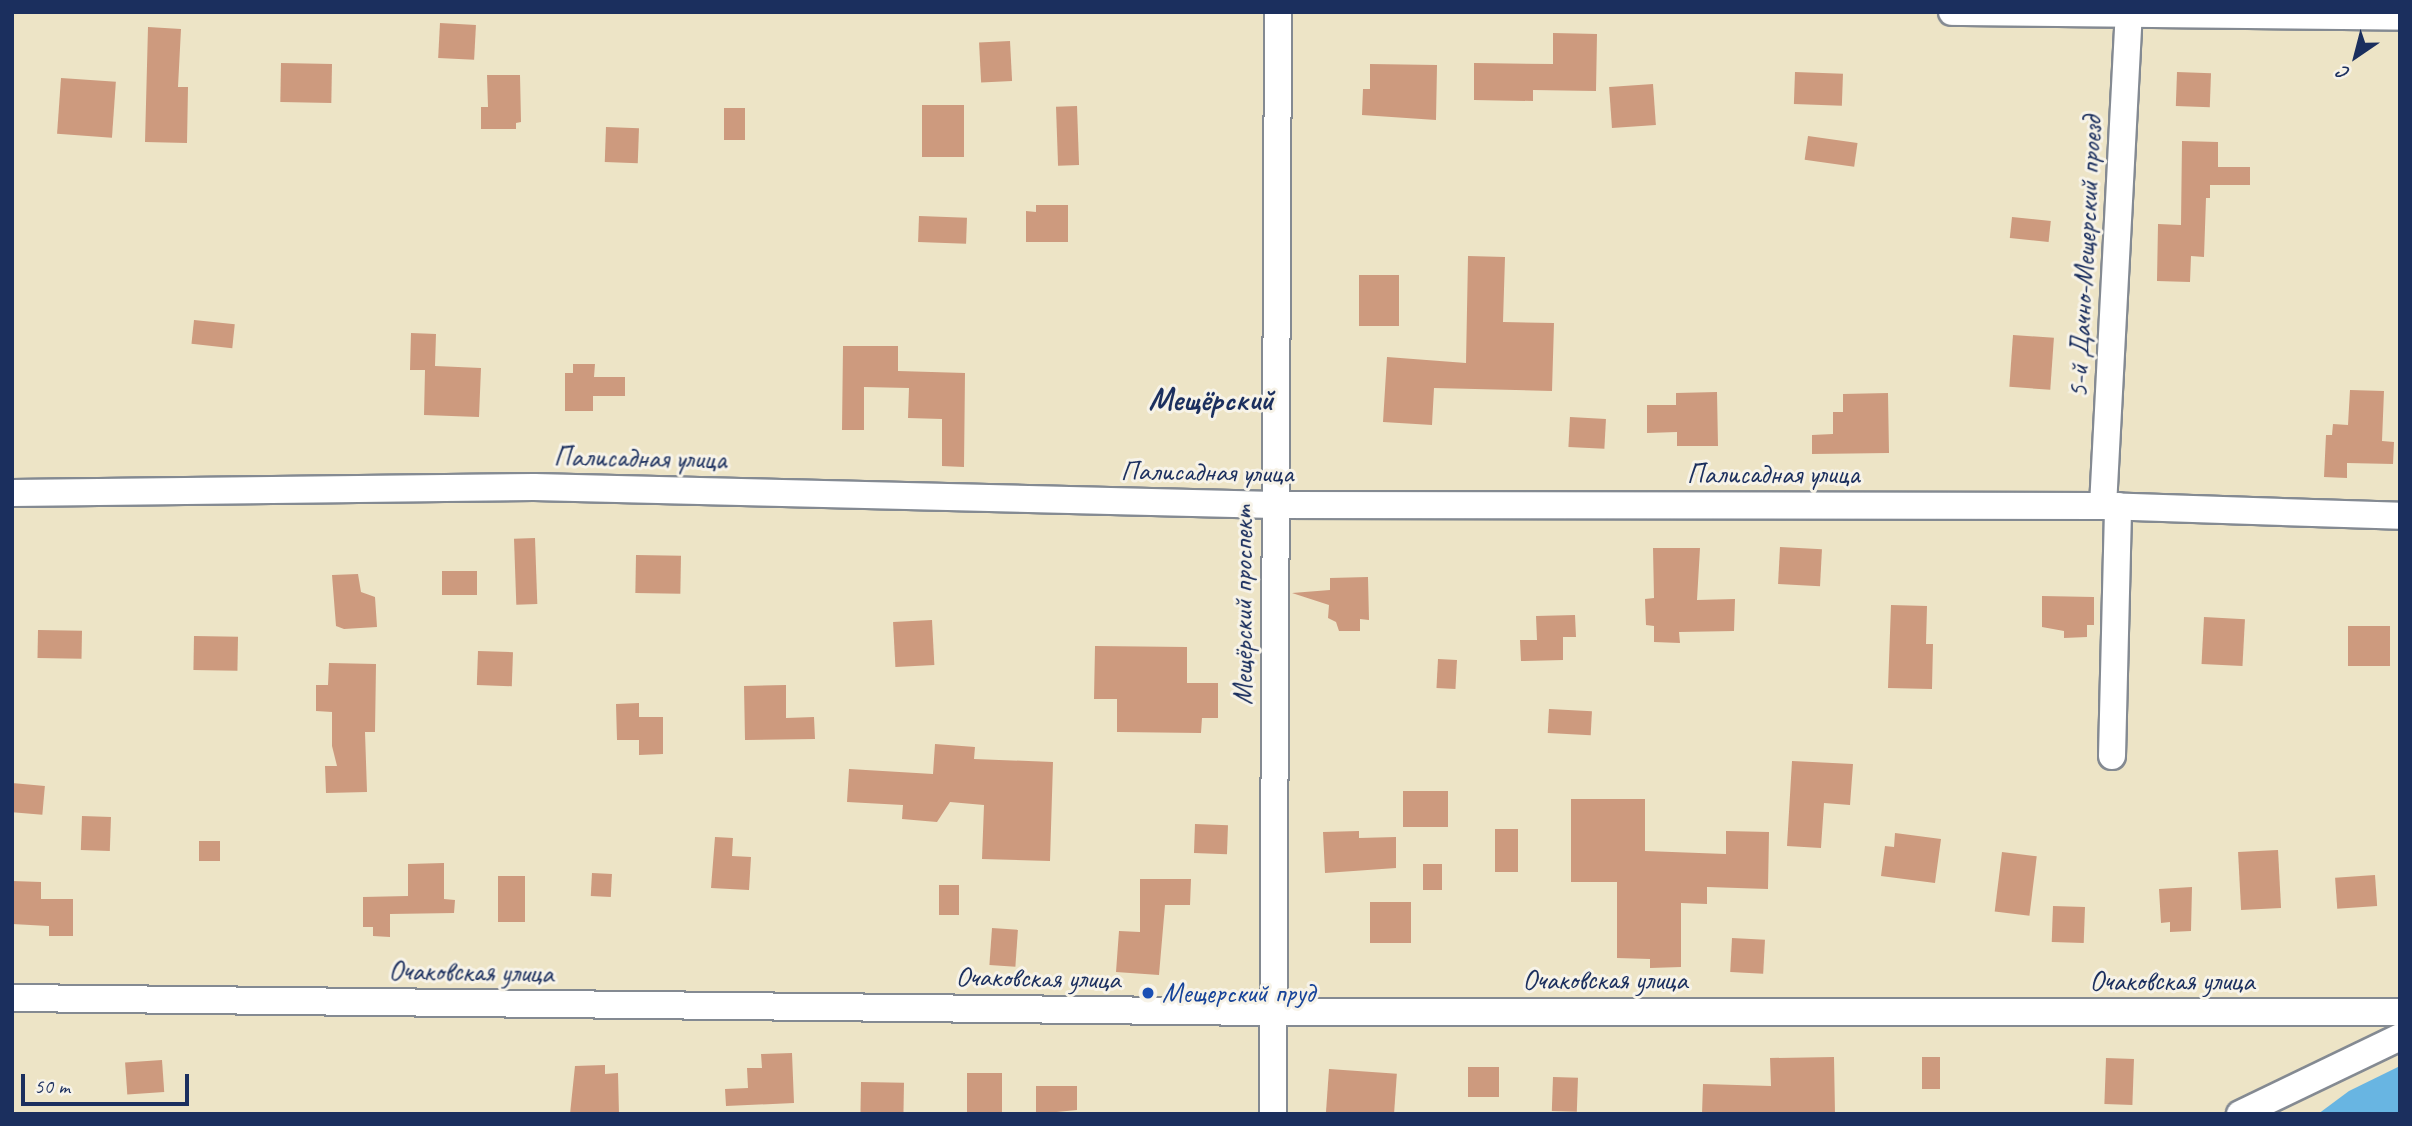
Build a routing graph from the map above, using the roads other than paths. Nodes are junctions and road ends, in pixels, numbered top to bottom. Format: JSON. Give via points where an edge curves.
{"nodes":[{"id":1,"x":1278,"y":12,"type":"edge"},
{"id":2,"x":1952,"y":12,"type":"edge"},
{"id":3,"x":2129,"y":13,"type":"edge"},
{"id":4,"x":2400,"y":17,"type":"edge"},
{"id":5,"x":12,"y":493,"type":"edge"},
{"id":6,"x":1275,"y":505,"type":"junction"},
{"id":7,"x":2111,"y":506,"type":"junction"},
{"id":8,"x":2400,"y":516,"type":"edge"},
{"id":9,"x":2112,"y":757,"type":"dead end"},
{"id":10,"x":12,"y":998,"type":"edge"},
{"id":11,"x":1274,"y":1012,"type":"junction"},
{"id":12,"x":2400,"y":1012,"type":"edge"},
{"id":13,"x":2400,"y":1037,"type":"edge"},
{"id":14,"x":1273,"y":1114,"type":"edge"},
{"id":15,"x":2240,"y":1114,"type":"edge"}],
"edges":[{"from":1,"to":6,"type":"street","name":"Мещёрский проспект"},
{"from":2,"to":3,"type":"street"},
{"from":3,"to":4,"type":"street"},
{"from":3,"to":7,"type":"street","name":"5-й Дачно-Мещерский проезд"},
{"from":5,"to":6,"type":"street","name":"Палисадная улица","via":[[534,487]]},
{"from":6,"to":7,"type":"street","name":"Палисадная улица"},
{"from":6,"to":11,"type":"street","name":"Мещёрский проспект"},
{"from":7,"to":8,"type":"street","name":"Палисадная улица"},
{"from":7,"to":9,"type":"street","name":"5-й Дачно-Мещерский проезд"},
{"from":10,"to":11,"type":"street","name":"Очаковская улица"},
{"from":11,"to":12,"type":"street","name":"Очаковская улица"},
{"from":11,"to":14,"type":"street","name":"Мещёрский проспект"},
{"from":13,"to":15,"type":"street"}]}
